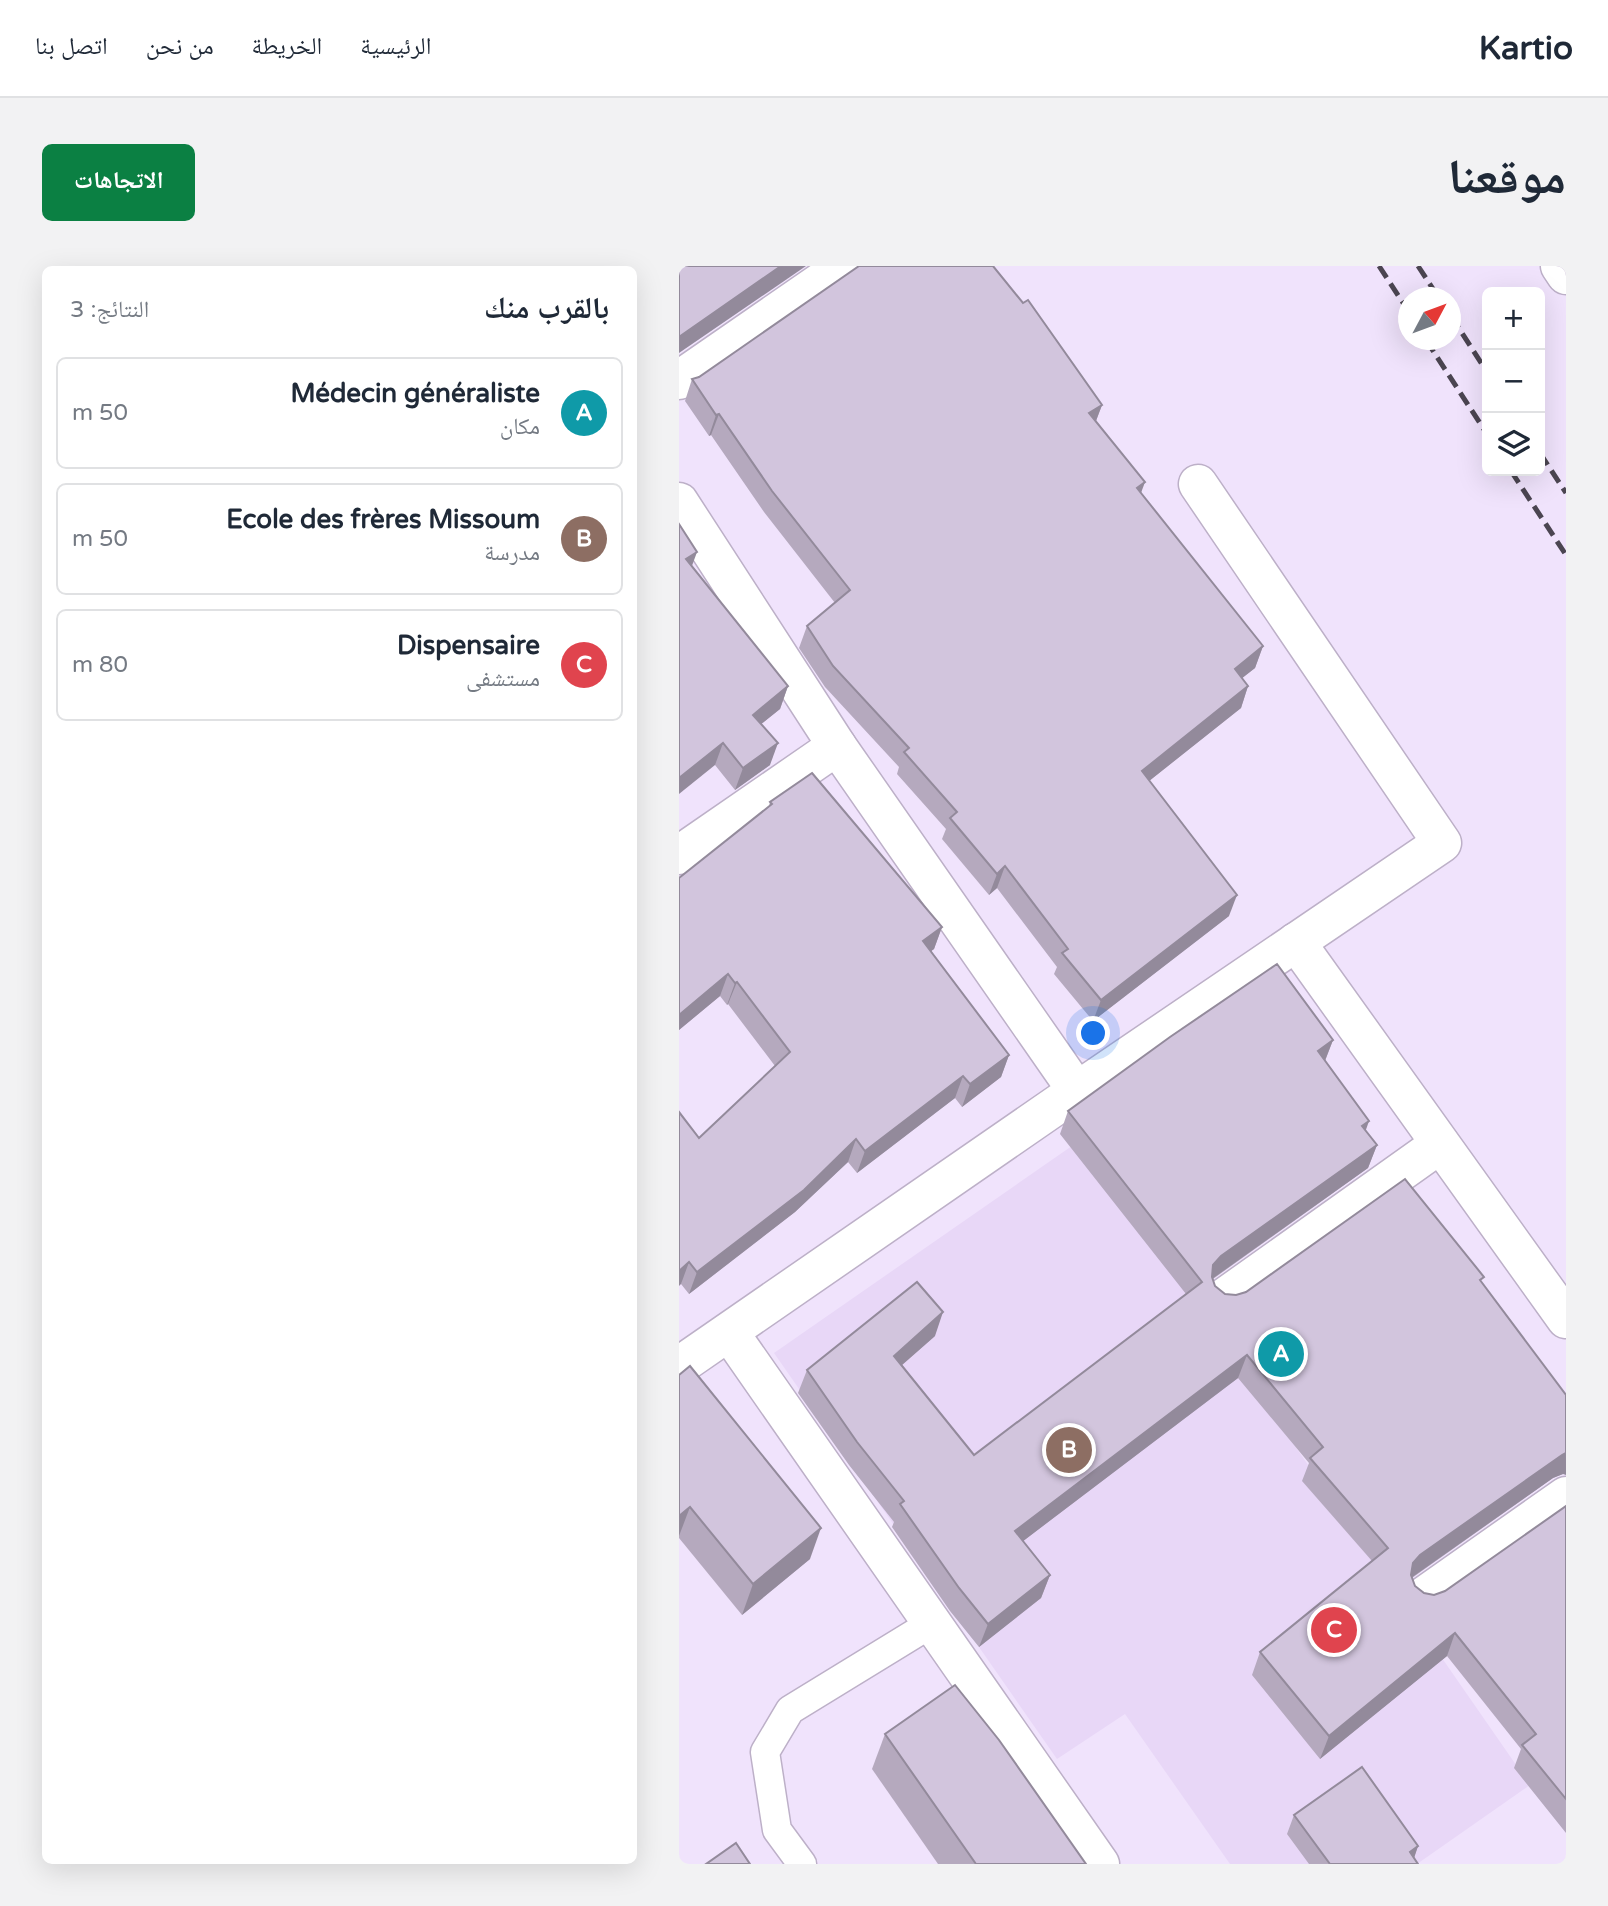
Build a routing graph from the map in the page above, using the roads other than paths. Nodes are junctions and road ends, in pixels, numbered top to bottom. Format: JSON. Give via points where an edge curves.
{"nodes":[{"id":1,"x":844,"y":266,"type":"edge"},
{"id":2,"x":1560,"y":266,"type":"edge"},
{"id":3,"x":1566,"y":275,"type":"edge"},
{"id":4,"x":679,"y":380,"type":"edge"},
{"id":5,"x":1198,"y":484,"type":"dead end"},
{"id":6,"x":679,"y":502,"type":"edge"},
{"id":7,"x":837,"y":746,"type":"junction"},
{"id":8,"x":679,"y":855,"type":"edge"},
{"id":9,"x":1296,"y":942,"type":"junction"},
{"id":10,"x":1077,"y":1091,"type":"junction"},
{"id":11,"x":1440,"y":1144,"type":"junction"},
{"id":12,"x":1225,"y":1297,"type":"edge"},
{"id":13,"x":1566,"y":1319,"type":"edge"},
{"id":14,"x":729,"y":1332,"type":"junction"},
{"id":15,"x":679,"y":1366,"type":"edge"},
{"id":16,"x":1566,"y":1496,"type":"edge"},
{"id":17,"x":1423,"y":1596,"type":"edge"},
{"id":18,"x":932,"y":1623,"type":"junction"},
{"id":19,"x":802,"y":1864,"type":"edge"},
{"id":20,"x":1100,"y":1864,"type":"edge"}],
"edges":[{"from":1,"to":4,"type":"street"},
{"from":2,"to":3,"type":"street"},
{"from":5,"to":9,"type":"street","via":[[1442,843]]},
{"from":6,"to":7,"type":"street"},
{"from":7,"to":8,"type":"street"},
{"from":7,"to":10,"type":"street"},
{"from":9,"to":10,"type":"street"},
{"from":9,"to":11,"type":"street"},
{"from":10,"to":14,"type":"street"},
{"from":11,"to":12,"type":"street"},
{"from":11,"to":13,"type":"street"},
{"from":14,"to":15,"type":"street"},
{"from":14,"to":18,"type":"street"},
{"from":16,"to":17,"type":"street"},
{"from":18,"to":19,"type":"lane","via":[[790,1710],[765,1752],[777,1830]]},
{"from":18,"to":20,"type":"street"}]}
